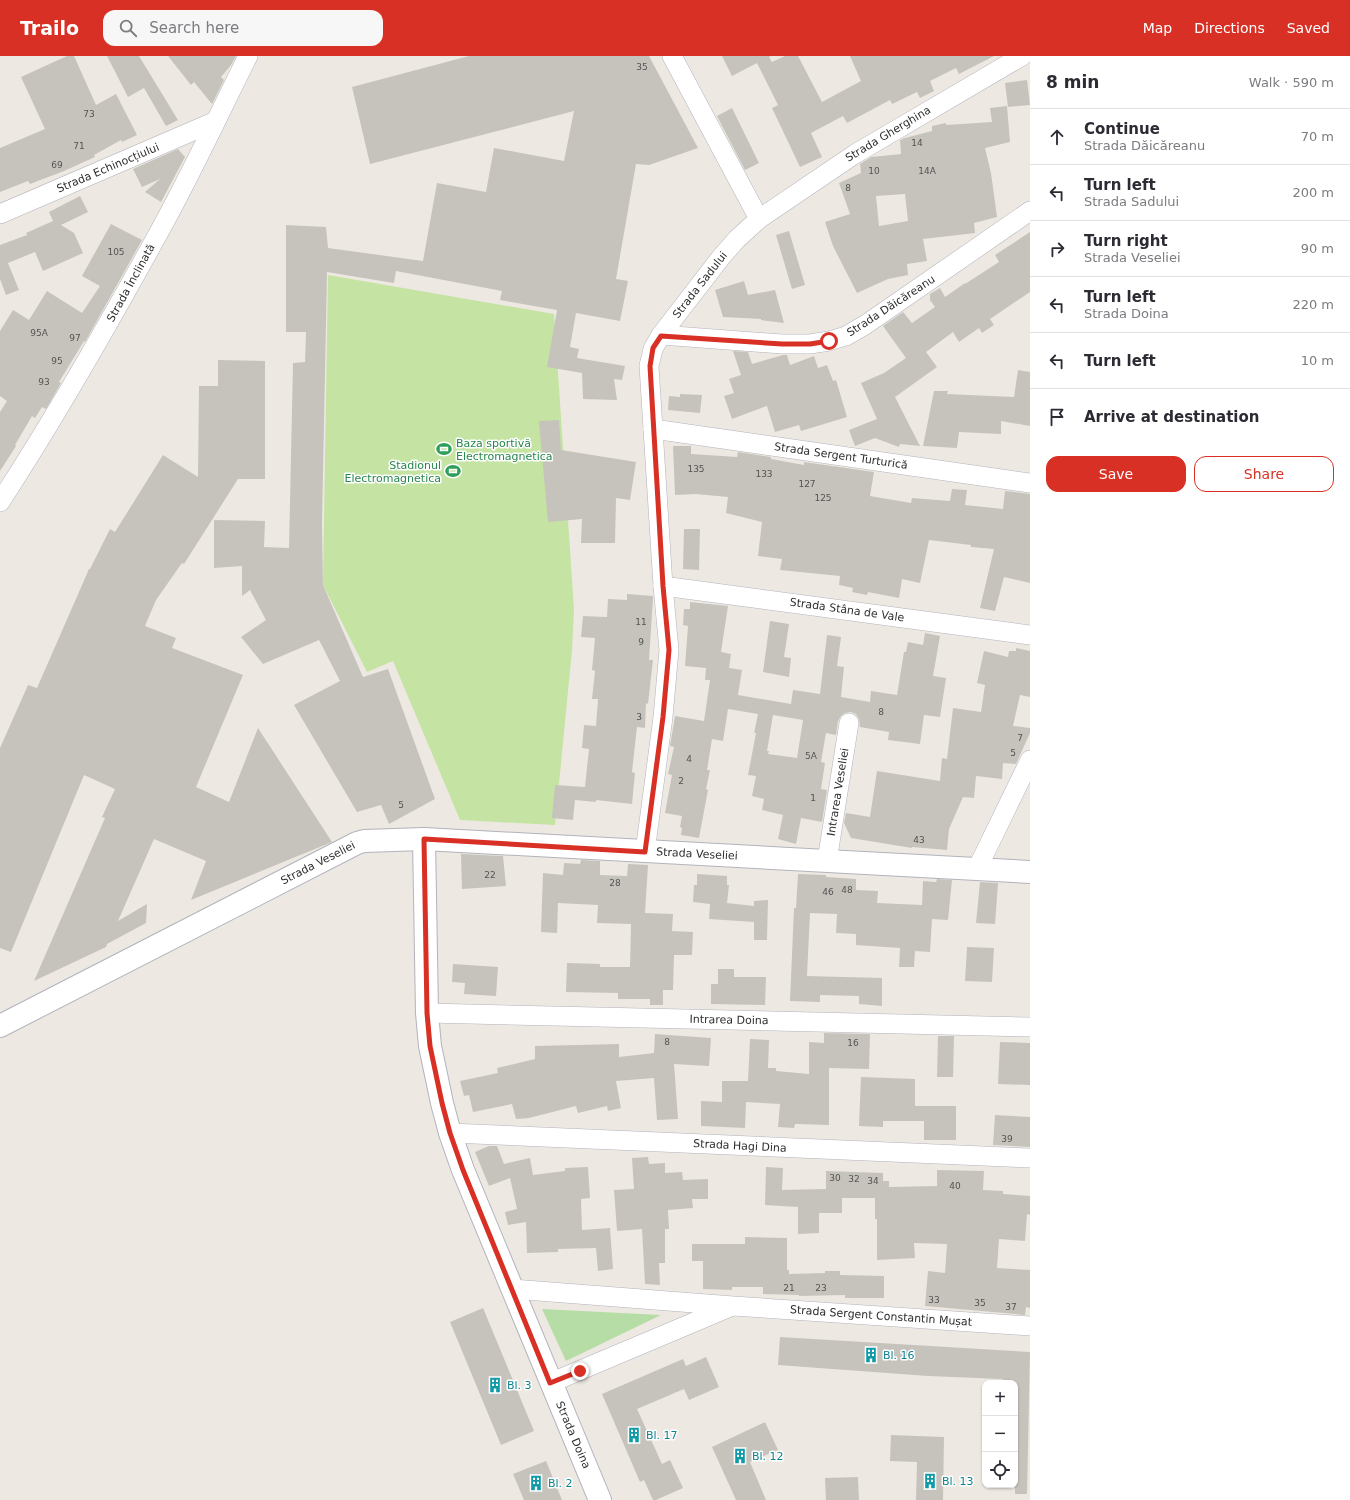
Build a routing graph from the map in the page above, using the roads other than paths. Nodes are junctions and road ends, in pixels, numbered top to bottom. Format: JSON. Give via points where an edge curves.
{"nodes":[{"id":1,"x":248,"y":56,"type":"edge"},
{"id":2,"x":672,"y":56,"type":"edge"},
{"id":3,"x":1022,"y":56,"type":"edge"},
{"id":4,"x":216,"y":122,"type":"junction"},
{"id":5,"x":1030,"y":211,"type":"edge"},
{"id":6,"x":0,"y":214,"type":"edge"},
{"id":7,"x":759,"y":219,"type":"junction"},
{"id":8,"x":661,"y":336,"type":"junction"},
{"id":9,"x":653,"y":430,"type":"junction"},
{"id":10,"x":1030,"y":483,"type":"edge"},
{"id":11,"x":0,"y":502,"type":"edge"},
{"id":12,"x":663,"y":586,"type":"junction"},
{"id":13,"x":1030,"y":635,"type":"edge"},
{"id":14,"x":850,"y":723,"type":"dead end"},
{"id":15,"x":1030,"y":760,"type":"edge"},
{"id":16,"x":424,"y":839,"type":"junction"},
{"id":17,"x":645,"y":852,"type":"junction"},
{"id":18,"x":827,"y":861,"type":"junction"},
{"id":19,"x":977,"y":869,"type":"junction"},
{"id":20,"x":1030,"y":872,"type":"edge"},
{"id":21,"x":427,"y":1013,"type":"junction"},
{"id":22,"x":0,"y":1026,"type":"edge"},
{"id":23,"x":1030,"y":1027,"type":"edge"},
{"id":24,"x":450,"y":1133,"type":"junction"},
{"id":25,"x":1030,"y":1158,"type":"edge"},
{"id":26,"x":512,"y":1289,"type":"junction"},
{"id":27,"x":733,"y":1306,"type":"junction"},
{"id":28,"x":1030,"y":1326,"type":"edge"},
{"id":29,"x":550,"y":1383,"type":"junction"},
{"id":30,"x":600,"y":1500,"type":"edge"}],
"edges":[{"from":1,"to":4,"type":"street","name":"Strada Înclinată"},
{"from":2,"to":7,"type":"street"},
{"from":3,"to":7,"type":"street","name":"Strada Gherghina","via":[[855,154]]},
{"from":4,"to":6,"type":"street","name":"Strada Echinocțiului"},
{"from":4,"to":11,"type":"street","name":"Strada Înclinată","via":[[164,223],[95,346]]},
{"from":5,"to":8,"type":"street","name":"Strada Dăicăreanu","via":[[846,336],[810,344]]},
{"from":7,"to":8,"type":"street","name":"Strada Sadului","via":[[722,256]]},
{"from":8,"to":9,"type":"street","name":"Strada Sadului","via":[[653,348],[650,366]]},
{"from":9,"to":10,"type":"street","name":"Strada Sergent Turturică"},
{"from":9,"to":12,"type":"street","name":"Strada Sadului"},
{"from":12,"to":13,"type":"street","name":"Strada Stâna de Vale"},
{"from":12,"to":17,"type":"street","name":"Strada Sadului","via":[[669,650],[668,667]]},
{"from":14,"to":18,"type":"street","name":"Intrarea Veseliei"},
{"from":15,"to":19,"type":"street"},
{"from":16,"to":17,"type":"street","name":"Strada Veseliei"},
{"from":16,"to":21,"type":"street","name":"Strada Doina"},
{"from":16,"to":22,"type":"street","name":"Strada Veseliei","via":[[357,843]]},
{"from":17,"to":18,"type":"street","name":"Strada Veseliei"},
{"from":18,"to":19,"type":"street","name":"Strada Veseliei"},
{"from":19,"to":20,"type":"street","name":"Strada Veseliei"},
{"from":21,"to":23,"type":"street","name":"Intrarea Doina"},
{"from":21,"to":24,"type":"street","name":"Strada Doina","via":[[434,1067]]},
{"from":24,"to":25,"type":"street","name":"Strada Hagi Dina"},
{"from":24,"to":26,"type":"street","name":"Strada Doina"},
{"from":26,"to":27,"type":"street","name":"Strada Sergent Constantin Mușat"},
{"from":26,"to":29,"type":"street","name":"Strada Doina"},
{"from":27,"to":28,"type":"street","name":"Strada Sergent Constantin Mușat"},
{"from":27,"to":29,"type":"street","name":"Strada Sergent Constantin Mușat"},
{"from":29,"to":30,"type":"street","name":"Strada Doina"}]}
